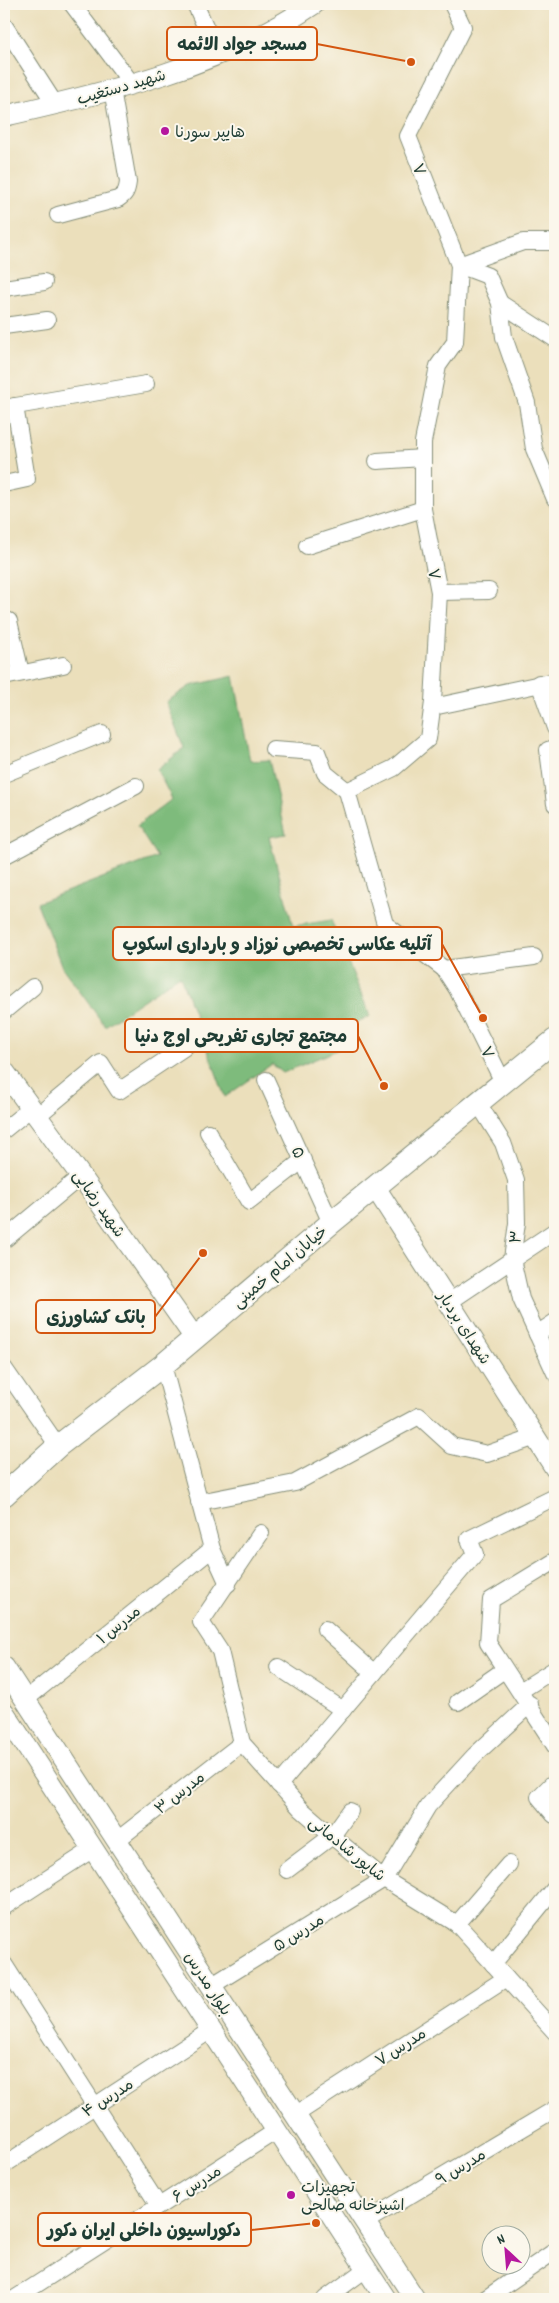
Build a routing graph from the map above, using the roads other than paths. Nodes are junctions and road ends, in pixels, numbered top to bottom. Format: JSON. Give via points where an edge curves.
{"nodes":[{"id":1,"x":72,"y":4,"type":"edge"},
{"id":2,"x":195,"y":4,"type":"edge"},
{"id":3,"x":314,"y":4,"type":"edge"},
{"id":4,"x":452,"y":4,"type":"edge"},
{"id":5,"x":4,"y":25,"type":"edge"},
{"id":6,"x":218,"y":54,"type":"junction"},
{"id":7,"x":122,"y":87,"type":"junction"},
{"id":8,"x":55,"y":104,"type":"junction"},
{"id":9,"x":4,"y":116,"type":"edge"},
{"id":10,"x":58,"y":215,"type":"dead end"},
{"id":11,"x":555,"y":242,"type":"edge"},
{"id":12,"x":459,"y":265,"type":"junction"},
{"id":13,"x":44,"y":282,"type":"dead end"},
{"id":14,"x":4,"y":288,"type":"edge"},
{"id":15,"x":500,"y":303,"type":"junction"},
{"id":16,"x":47,"y":320,"type":"dead end"},
{"id":17,"x":4,"y":326,"type":"edge"},
{"id":18,"x":555,"y":339,"type":"edge"},
{"id":19,"x":146,"y":384,"type":"dead end"},
{"id":20,"x":9,"y":407,"type":"edge"},
{"id":21,"x":423,"y":458,"type":"junction"},
{"id":22,"x":377,"y":461,"type":"dead end"},
{"id":23,"x":4,"y":484,"type":"edge"},
{"id":24,"x":555,"y":500,"type":"edge"},
{"id":25,"x":423,"y":509,"type":"junction"},
{"id":26,"x":307,"y":546,"type":"dead end"},
{"id":27,"x":489,"y":591,"type":"dead end"},
{"id":28,"x":439,"y":592,"type":"junction"},
{"id":29,"x":9,"y":621,"type":"dead end"},
{"id":30,"x":63,"y":664,"type":"dead end"},
{"id":31,"x":22,"y":673,"type":"junction"},
{"id":32,"x":4,"y":677,"type":"edge"},
{"id":33,"x":555,"y":681,"type":"edge"},
{"id":34,"x":538,"y":683,"type":"junction"},
{"id":35,"x":433,"y":707,"type":"junction"},
{"id":36,"x":555,"y":728,"type":"edge"},
{"id":37,"x":102,"y":734,"type":"dead end"},
{"id":38,"x":555,"y":748,"type":"edge"},
{"id":39,"x":273,"y":749,"type":"dead end"},
{"id":40,"x":4,"y":774,"type":"edge"},
{"id":41,"x":136,"y":786,"type":"dead end"},
{"id":42,"x":347,"y":791,"type":"junction"},
{"id":43,"x":555,"y":804,"type":"edge"},
{"id":44,"x":4,"y":856,"type":"edge"},
{"id":45,"x":534,"y":957,"type":"dead end"},
{"id":46,"x":444,"y":969,"type":"junction"},
{"id":47,"x":33,"y":987,"type":"dead end"},
{"id":48,"x":4,"y":1011,"type":"edge"},
{"id":49,"x":555,"y":1040,"type":"edge"},
{"id":50,"x":185,"y":1047,"type":"dead end"},
{"id":51,"x":4,"y":1071,"type":"edge"},
{"id":52,"x":266,"y":1080,"type":"dead end"},
{"id":53,"x":503,"y":1082,"type":"junction"},
{"id":54,"x":478,"y":1103,"type":"junction"},
{"id":55,"x":33,"y":1113,"type":"junction"},
{"id":56,"x":4,"y":1130,"type":"edge"},
{"id":57,"x":208,"y":1132,"type":"dead end"},
{"id":58,"x":303,"y":1160,"type":"junction"},
{"id":59,"x":82,"y":1176,"type":"junction"},
{"id":60,"x":375,"y":1187,"type":"junction"},
{"id":61,"x":331,"y":1223,"type":"junction"},
{"id":62,"x":555,"y":1232,"type":"edge"},
{"id":63,"x":4,"y":1240,"type":"edge"},
{"id":64,"x":512,"y":1259,"type":"junction"},
{"id":65,"x":449,"y":1302,"type":"junction"},
{"id":66,"x":555,"y":1322,"type":"edge"},
{"id":67,"x":538,"y":1334,"type":"junction"},
{"id":68,"x":194,"y":1337,"type":"junction"},
{"id":69,"x":163,"y":1364,"type":"junction"},
{"id":70,"x":4,"y":1368,"type":"edge"},
{"id":71,"x":555,"y":1373,"type":"edge"},
{"id":72,"x":536,"y":1437,"type":"junction"},
{"id":73,"x":58,"y":1446,"type":"junction"},
{"id":74,"x":554,"y":1463,"type":"edge"},
{"id":75,"x":4,"y":1494,"type":"edge"},
{"id":76,"x":555,"y":1497,"type":"edge"},
{"id":77,"x":199,"y":1502,"type":"junction"},
{"id":78,"x":261,"y":1533,"type":"dead end"},
{"id":79,"x":212,"y":1549,"type":"junction"},
{"id":80,"x":555,"y":1561,"type":"edge"},
{"id":81,"x":228,"y":1584,"type":"junction"},
{"id":82,"x":325,"y":1629,"type":"dead end"},
{"id":83,"x":4,"y":1667,"type":"edge"},
{"id":84,"x":278,"y":1667,"type":"dead end"},
{"id":85,"x":555,"y":1669,"type":"edge"},
{"id":86,"x":504,"y":1670,"type":"junction"},
{"id":87,"x":374,"y":1674,"type":"junction"},
{"id":88,"x":525,"y":1698,"type":"junction"},
{"id":89,"x":25,"y":1700,"type":"junction"},
{"id":90,"x":458,"y":1702,"type":"dead end"},
{"id":91,"x":343,"y":1710,"type":"junction"},
{"id":92,"x":4,"y":1712,"type":"edge"},
{"id":93,"x":242,"y":1744,"type":"junction"},
{"id":94,"x":555,"y":1746,"type":"edge"},
{"id":95,"x":555,"y":1781,"type":"edge"},
{"id":96,"x":279,"y":1785,"type":"junction"},
{"id":97,"x":350,"y":1811,"type":"dead end"},
{"id":98,"x":554,"y":1815,"type":"dead end"},
{"id":99,"x":332,"y":1836,"type":"junction"},
{"id":100,"x":116,"y":1840,"type":"junction"},
{"id":101,"x":93,"y":1849,"type":"junction"},
{"id":102,"x":509,"y":1864,"type":"dead end"},
{"id":103,"x":287,"y":1870,"type":"dead end"},
{"id":104,"x":384,"y":1879,"type":"junction"},
{"id":105,"x":555,"y":1888,"type":"edge"},
{"id":106,"x":4,"y":1907,"type":"edge"},
{"id":107,"x":457,"y":1924,"type":"junction"},
{"id":108,"x":4,"y":1964,"type":"edge"},
{"id":109,"x":493,"y":1964,"type":"junction"},
{"id":110,"x":506,"y":1978,"type":"junction"},
{"id":111,"x":211,"y":1986,"type":"junction"},
{"id":112,"x":210,"y":2030,"type":"junction"},
{"id":113,"x":555,"y":2031,"type":"edge"},
{"id":114,"x":94,"y":2106,"type":"junction"},
{"id":115,"x":555,"y":2109,"type":"edge"},
{"id":116,"x":295,"y":2115,"type":"junction"},
{"id":117,"x":276,"y":2131,"type":"junction"},
{"id":118,"x":4,"y":2165,"type":"edge"},
{"id":119,"x":159,"y":2206,"type":"junction"},
{"id":120,"x":365,"y":2222,"type":"junction"},
{"id":121,"x":555,"y":2250,"type":"edge"},
{"id":122,"x":366,"y":2269,"type":"junction"},
{"id":123,"x":14,"y":2299,"type":"edge"},
{"id":124,"x":325,"y":2299,"type":"edge"},
{"id":125,"x":386,"y":2299,"type":"edge"},
{"id":126,"x":415,"y":2299,"type":"edge"},
{"id":127,"x":486,"y":2299,"type":"edge"}],
"edges":[{"from":1,"to":7,"type":"street"},
{"from":2,"to":6,"type":"street"},
{"from":3,"to":6,"type":"street","name":"شهید دستغیب"},
{"from":4,"to":12,"type":"street","name":"۷","via":[[464,27],[408,136]]},
{"from":5,"to":8,"type":"street"},
{"from":6,"to":7,"type":"street","name":"شهید دستغیب"},
{"from":7,"to":8,"type":"street","name":"شهید دستغیب"},
{"from":7,"to":10,"type":"street","via":[[128,182],[125,195]]},
{"from":8,"to":9,"type":"street","name":"شهید دستغیب"},
{"from":11,"to":12,"type":"street","via":[[523,242]]},
{"from":12,"to":15,"type":"street","via":[[488,276]]},
{"from":12,"to":21,"type":"street","name":"۷","via":[[455,342],[438,366],[423,442]]},
{"from":13,"to":14,"type":"street"},
{"from":15,"to":18,"type":"street"},
{"from":15,"to":24,"type":"street","via":[[504,337],[527,403],[534,449]]},
{"from":16,"to":17,"type":"street"},
{"from":19,"to":20,"type":"street"},
{"from":20,"to":23,"type":"street","via":[[27,479]]},
{"from":21,"to":22,"type":"street"},
{"from":21,"to":25,"type":"street","name":"۷"},
{"from":25,"to":26,"type":"street"},
{"from":25,"to":28,"type":"street","name":"۷"},
{"from":27,"to":28,"type":"street"},
{"from":28,"to":35,"type":"street","name":"۷"},
{"from":29,"to":31,"type":"street"},
{"from":30,"to":31,"type":"street"},
{"from":31,"to":32,"type":"street"},
{"from":33,"to":34,"type":"street"},
{"from":34,"to":35,"type":"street"},
{"from":34,"to":36,"type":"street"},
{"from":35,"to":42,"type":"street","name":"۷","via":[[428,739],[394,768]]},
{"from":37,"to":40,"type":"street"},
{"from":38,"to":43,"type":"street","via":[[548,750]]},
{"from":39,"to":42,"type":"street","via":[[317,752],[325,773]]},
{"from":41,"to":44,"type":"street"},
{"from":42,"to":46,"type":"street","name":"۷","via":[[385,924]]},
{"from":45,"to":46,"type":"street"},
{"from":46,"to":53,"type":"street","name":"۷"},
{"from":47,"to":48,"type":"street"},
{"from":49,"to":53,"type":"main road","name":"خیابان امام خمینی"},
{"from":50,"to":55,"type":"street","via":[[119,1091],[101,1063]]},
{"from":51,"to":55,"type":"street","name":"شهید رضایی"},
{"from":52,"to":58,"type":"street","name":"۵"},
{"from":53,"to":54,"type":"main road","name":"خیابان امام خمینی"},
{"from":54,"to":60,"type":"main road","name":"خیابان امام خمینی"},
{"from":54,"to":64,"type":"street","name":"۳","via":[[503,1143],[516,1180],[517,1223]]},
{"from":55,"to":56,"type":"street"},
{"from":55,"to":59,"type":"street","name":"شهید رضایی"},
{"from":57,"to":58,"type":"street","via":[[249,1202]]},
{"from":58,"to":61,"type":"street","name":"۵"},
{"from":59,"to":63,"type":"street"},
{"from":59,"to":68,"type":"street","name":"شهید رضایی"},
{"from":60,"to":61,"type":"main road","name":"خیابان امام خمینی"},
{"from":60,"to":65,"type":"street","name":"شهدای بردبار"},
{"from":61,"to":68,"type":"main road","name":"خیابان امام خمینی"},
{"from":62,"to":64,"type":"street"},
{"from":64,"to":65,"type":"street"},
{"from":64,"to":67,"type":"street","name":"۳","via":[[521,1299]]},
{"from":65,"to":72,"type":"street","name":"شهدای بردبار"},
{"from":66,"to":67,"type":"street"},
{"from":67,"to":71,"type":"street","name":"۳"},
{"from":68,"to":69,"type":"main road","name":"خیابان امام خمینی"},
{"from":69,"to":73,"type":"main road","name":"خیابان امام خمینی"},
{"from":69,"to":77,"type":"street"},
{"from":70,"to":73,"type":"street"},
{"from":72,"to":74,"type":"street","name":"شهدای بردبار"},
{"from":72,"to":77,"type":"street","via":[[487,1454],[452,1446],[419,1416],[295,1483]]},
{"from":73,"to":75,"type":"main road","name":"خیابان امام خمینی"},
{"from":76,"to":87,"type":"street","via":[[469,1539],[476,1554]]},
{"from":77,"to":79,"type":"street"},
{"from":78,"to":81,"type":"street"},
{"from":79,"to":81,"type":"street"},
{"from":79,"to":89,"type":"street","name":"مدرس ۱"},
{"from":80,"to":86,"type":"street","via":[[491,1600],[488,1643]]},
{"from":81,"to":93,"type":"street","name":"شاپور شادمانی","via":[[201,1622],[220,1651]]},
{"from":82,"to":87,"type":"street"},
{"from":83,"to":89,"type":"street","name":"بلوار مدرس"},
{"from":84,"to":91,"type":"street"},
{"from":85,"to":88,"type":"street"},
{"from":86,"to":88,"type":"street"},
{"from":86,"to":90,"type":"street"},
{"from":87,"to":91,"type":"street"},
{"from":88,"to":94,"type":"street"},
{"from":88,"to":104,"type":"street","via":[[428,1806]]},
{"from":89,"to":100,"type":"street","name":"بلوار مدرس"},
{"from":91,"to":96,"type":"street"},
{"from":92,"to":101,"type":"street","name":"بلوار مدرس"},
{"from":93,"to":96,"type":"street","name":"شاپور شادمانی"},
{"from":93,"to":100,"type":"street","name":"مدرس ۳"},
{"from":95,"to":98,"type":"street","via":[[539,1797]]},
{"from":96,"to":99,"type":"street","name":"شاپور شادمانی"},
{"from":97,"to":99,"type":"street"},
{"from":99,"to":103,"type":"street"},
{"from":99,"to":104,"type":"street","name":"شاپور شادمانی"},
{"from":100,"to":111,"type":"street","name":"بلوار مدرس"},
{"from":101,"to":106,"type":"street"},
{"from":101,"to":112,"type":"street","name":"بلوار مدرس"},
{"from":102,"to":107,"type":"street"},
{"from":104,"to":107,"type":"street","name":"شاپور شادمانی"},
{"from":104,"to":111,"type":"street","name":"مدرس ۵"},
{"from":105,"to":109,"type":"street"},
{"from":107,"to":109,"type":"street","name":"شاپور شادمانی"},
{"from":108,"to":114,"type":"street"},
{"from":109,"to":110,"type":"street","name":"شاپور شادمانی"},
{"from":110,"to":113,"type":"street","name":"شاپور شادمانی"},
{"from":110,"to":116,"type":"street","name":"مدرس ۷"},
{"from":111,"to":116,"type":"street","name":"بلوار مدرس"},
{"from":112,"to":114,"type":"street","name":"مدرس ۴"},
{"from":112,"to":117,"type":"street","name":"بلوار مدرس"},
{"from":114,"to":118,"type":"street","name":"مدرس ۴"},
{"from":114,"to":119,"type":"street"},
{"from":115,"to":120,"type":"street","name":"مدرس ۹"},
{"from":116,"to":120,"type":"street","name":"بلوار مدرس"},
{"from":117,"to":119,"type":"street","name":"مدرس ۶"},
{"from":117,"to":122,"type":"street","name":"بلوار مدرس"},
{"from":119,"to":123,"type":"street","name":"مدرس ۶"},
{"from":120,"to":126,"type":"street","name":"بلوار مدرس"},
{"from":121,"to":127,"type":"street"},
{"from":122,"to":124,"type":"street"},
{"from":122,"to":125,"type":"street","name":"بلوار مدرس"}]}
